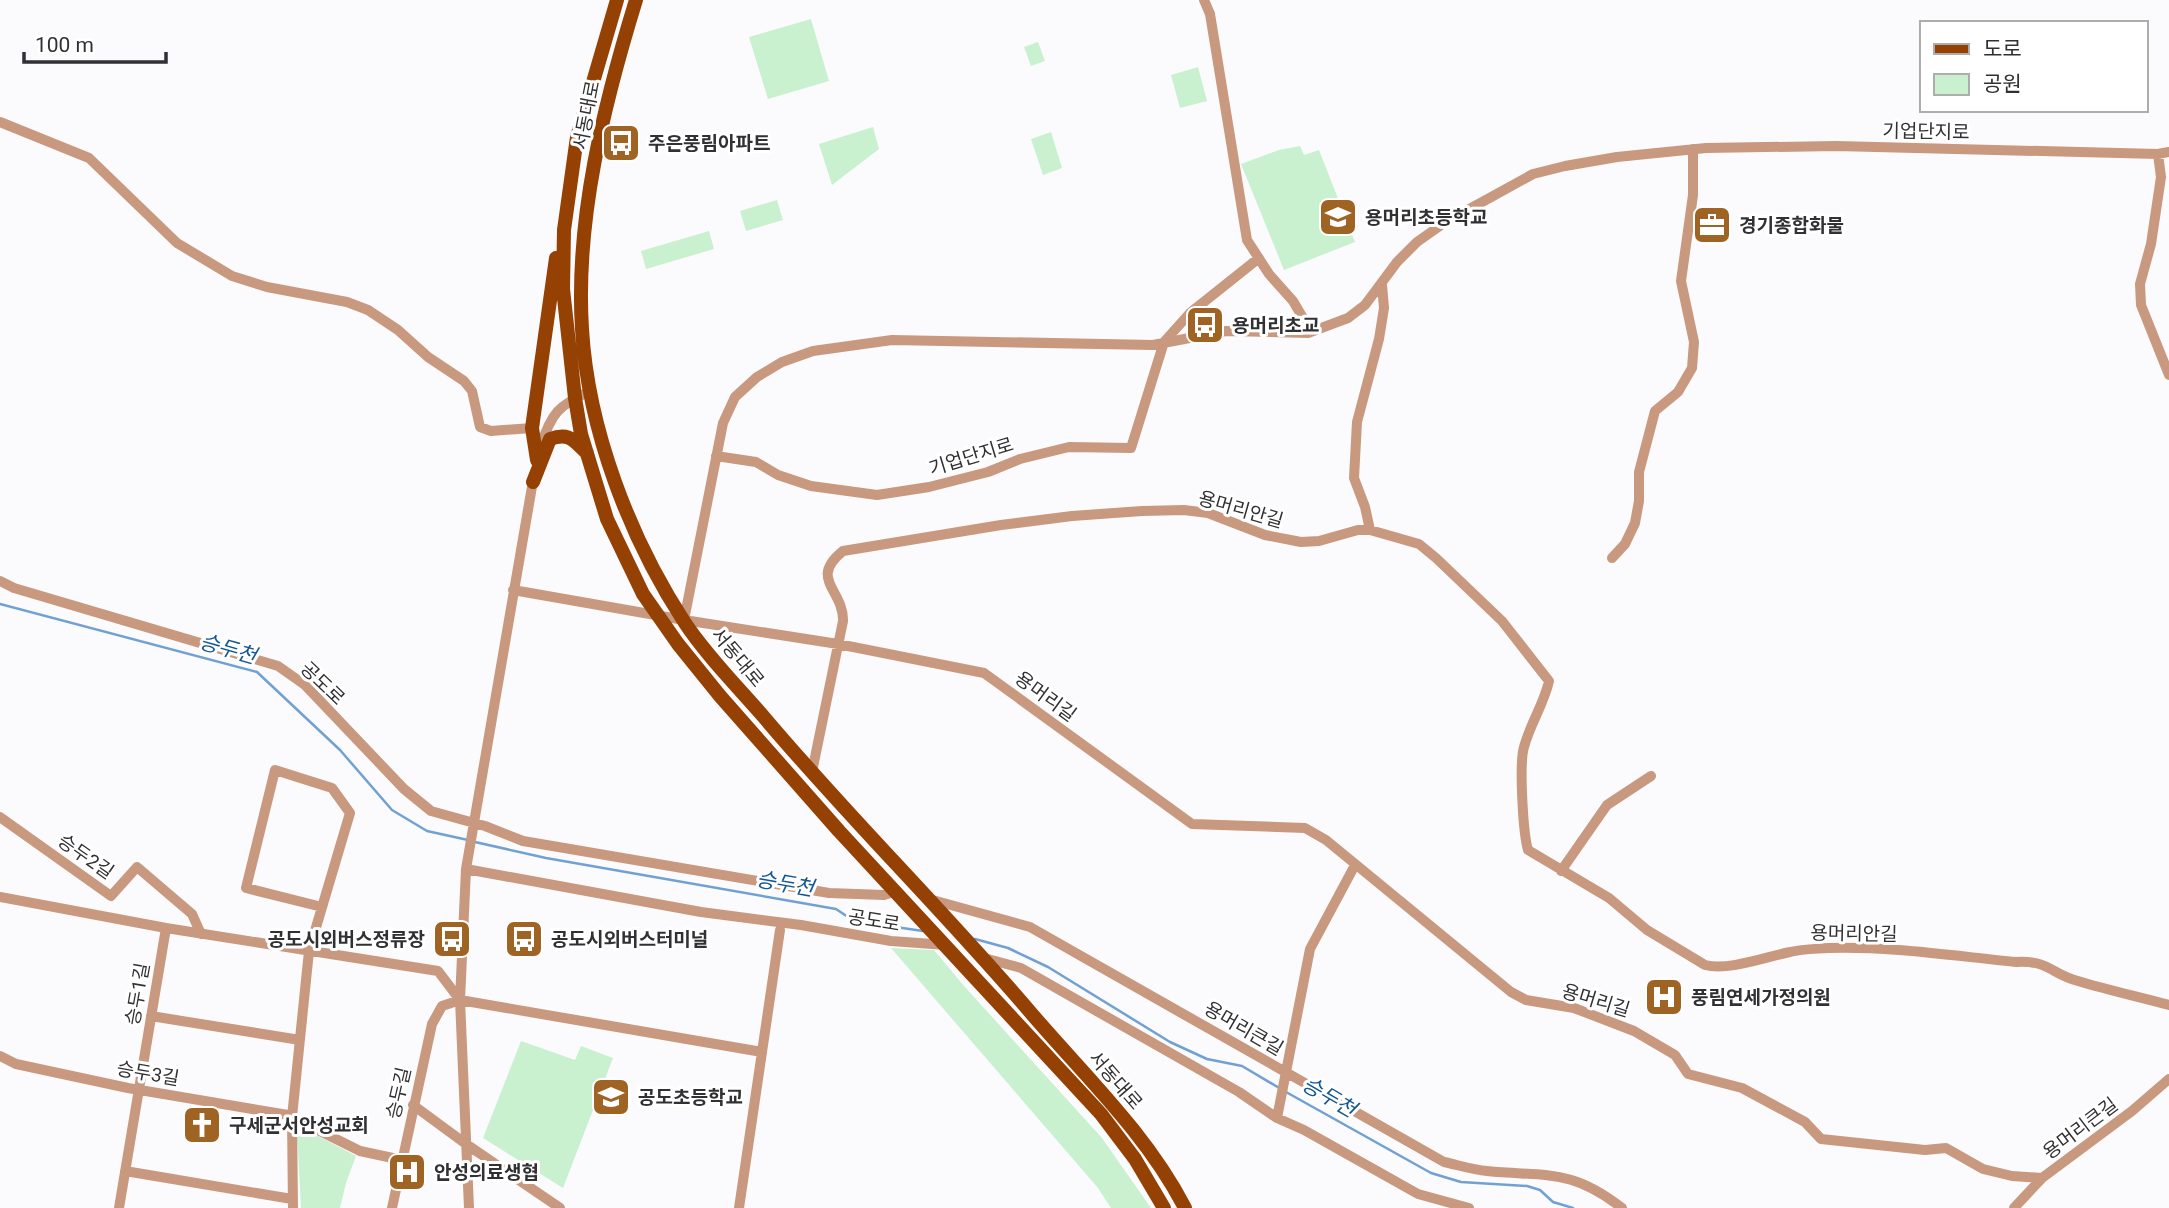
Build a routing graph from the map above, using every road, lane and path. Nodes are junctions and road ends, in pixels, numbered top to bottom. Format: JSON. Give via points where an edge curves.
{"nodes":[{"id":1,"x":617,"y":0,"type":"edge"},
{"id":2,"x":636,"y":0,"type":"edge"},
{"id":3,"x":1204,"y":0,"type":"edge"},
{"id":4,"x":0,"y":122,"type":"edge"},
{"id":5,"x":1693,"y":149,"type":"junction"},
{"id":6,"x":2164,"y":153,"type":"edge"},
{"id":7,"x":564,"y":229,"type":"junction"},
{"id":8,"x":1259,"y":258,"type":"junction"},
{"id":9,"x":1382,"y":285,"type":"junction"},
{"id":10,"x":1308,"y":333,"type":"junction"},
{"id":11,"x":1164,"y":342,"type":"junction"},
{"id":12,"x":2169,"y":375,"type":"edge"},
{"id":13,"x":590,"y":391,"type":"junction"},
{"id":14,"x":575,"y":398,"type":"junction"},
{"id":15,"x":533,"y":428,"type":"junction"},
{"id":16,"x":587,"y":453,"type":"junction"},
{"id":17,"x":716,"y":456,"type":"junction"},
{"id":18,"x":537,"y":460,"type":"junction"},
{"id":19,"x":533,"y":482,"type":"junction"},
{"id":20,"x":1370,"y":530,"type":"junction"},
{"id":21,"x":1612,"y":558,"type":"dead end"},
{"id":22,"x":0,"y":581,"type":"edge"},
{"id":23,"x":513,"y":590,"type":"junction"},
{"id":24,"x":661,"y":618,"type":"junction"},
{"id":25,"x":684,"y":621,"type":"junction"},
{"id":26,"x":838,"y":644,"type":"junction"},
{"id":27,"x":812,"y":772,"type":"junction"},
{"id":28,"x":1651,"y":776,"type":"dead end"},
{"id":29,"x":0,"y":817,"type":"edge"},
{"id":30,"x":471,"y":827,"type":"junction"},
{"id":31,"x":466,"y":864,"type":"junction"},
{"id":32,"x":1355,"y":865,"type":"junction"},
{"id":33,"x":1562,"y":871,"type":"junction"},
{"id":34,"x":901,"y":896,"type":"junction"},
{"id":35,"x":0,"y":897,"type":"edge"},
{"id":36,"x":931,"y":903,"type":"junction"},
{"id":37,"x":322,"y":907,"type":"junction"},
{"id":38,"x":166,"y":928,"type":"junction"},
{"id":39,"x":780,"y":930,"type":"dead end"},
{"id":40,"x":201,"y":934,"type":"junction"},
{"id":41,"x":943,"y":942,"type":"junction"},
{"id":42,"x":309,"y":951,"type":"junction"},
{"id":43,"x":981,"y":955,"type":"junction"},
{"id":44,"x":460,"y":1000,"type":"junction"},
{"id":45,"x":2169,"y":1005,"type":"edge"},
{"id":46,"x":152,"y":1016,"type":"junction"},
{"id":47,"x":300,"y":1040,"type":"junction"},
{"id":48,"x":762,"y":1052,"type":"junction"},
{"id":49,"x":0,"y":1056,"type":"edge"},
{"id":50,"x":1285,"y":1077,"type":"junction"},
{"id":51,"x":2169,"y":1079,"type":"edge"},
{"id":52,"x":139,"y":1090,"type":"junction"},
{"id":53,"x":413,"y":1105,"type":"junction"},
{"id":54,"x":1277,"y":1114,"type":"junction"},
{"id":55,"x":292,"y":1117,"type":"junction"},
{"id":56,"x":466,"y":1144,"type":"junction"},
{"id":57,"x":402,"y":1160,"type":"junction"},
{"id":58,"x":125,"y":1171,"type":"junction"},
{"id":59,"x":2042,"y":1178,"type":"junction"},
{"id":60,"x":293,"y":1204,"type":"edge"},
{"id":61,"x":119,"y":1208,"type":"edge"},
{"id":62,"x":392,"y":1208,"type":"edge"},
{"id":63,"x":469,"y":1208,"type":"edge"},
{"id":64,"x":560,"y":1208,"type":"edge"},
{"id":65,"x":739,"y":1208,"type":"edge"},
{"id":66,"x":1164,"y":1208,"type":"edge"},
{"id":67,"x":1185,"y":1208,"type":"edge"},
{"id":68,"x":1469,"y":1208,"type":"edge"},
{"id":69,"x":1622,"y":1208,"type":"edge"},
{"id":70,"x":2014,"y":1208,"type":"edge"}],
"edges":[{"from":1,"to":7,"type":"main road","name":"서동대로","via":[[577,138]]},
{"from":2,"to":13,"type":"main road","name":"서동대로","via":[[613,75],[585,220],[582,329]]},
{"from":3,"to":8,"type":"street","via":[[1247,240]]},
{"from":4,"to":15,"type":"street","via":[[89,159],[177,243],[232,276],[368,310],[464,381],[472,391],[480,427],[491,431]]},
{"from":5,"to":6,"type":"street","name":"기업단지로","via":[[1836,146]]},
{"from":5,"to":9,"type":"street","name":"기업단지로","via":[[1617,157],[1533,174],[1417,242]]},
{"from":5,"to":21,"type":"street","via":[[1693,195],[1681,281],[1694,342],[1692,368],[1678,392],[1655,411],[1639,472],[1635,523]]},
{"from":6,"to":12,"type":"street","name":"기업단지로","via":[[2151,244],[2140,284],[2141,305]]},
{"from":7,"to":14,"type":"main road","name":"서동대로","via":[[563,289]]},
{"from":7,"to":15,"type":"main road","via":[[555,261]]},
{"from":8,"to":10,"type":"street","via":[[1293,301]]},
{"from":8,"to":11,"type":"street","via":[[1190,313]]},
{"from":9,"to":10,"type":"street","name":"기업단지로","via":[[1348,318]]},
{"from":9,"to":20,"type":"street","via":[[1380,339],[1357,422],[1354,478]]},
{"from":10,"to":11,"type":"street","name":"기업단지로","via":[[1226,331]]},
{"from":11,"to":17,"type":"street","name":"기업단지로","via":[[891,340],[813,351],[757,377],[735,397]]},
{"from":11,"to":17,"type":"street","name":"기업단지로","via":[[1131,448],[1069,447],[929,487],[877,495],[811,486],[756,462]]},
{"from":13,"to":14,"type":"street"},
{"from":13,"to":25,"type":"main road","name":"서동대로","via":[[617,492]]},
{"from":14,"to":16,"type":"main road","name":"서동대로"},
{"from":14,"to":18,"type":"street","via":[[548,423]]},
{"from":15,"to":18,"type":"main road"},
{"from":16,"to":19,"type":"main road","via":[[571,438],[550,439]]},
{"from":16,"to":24,"type":"main road","name":"서동대로","via":[[607,519],[643,594]]},
{"from":17,"to":25,"type":"street","name":"기업단지로"},
{"from":18,"to":19,"type":"street"},
{"from":19,"to":23,"type":"street"},
{"from":20,"to":26,"type":"street","name":"용머리안길","via":[[1301,542],[1265,536],[1208,513],[1142,511],[1072,516],[843,551],[831,561],[827,573],[843,610]]},
{"from":20,"to":33,"type":"street","name":"용머리안길","via":[[1419,544],[1436,558],[1502,621],[1549,681],[1523,748],[1524,836],[1528,850]]},
{"from":22,"to":30,"type":"street","name":"공도로","via":[[278,666],[304,685],[404,789],[431,811]]},
{"from":23,"to":24,"type":"street"},
{"from":23,"to":30,"type":"street"},
{"from":24,"to":25,"type":"street"},
{"from":24,"to":34,"type":"main road","name":"서동대로","via":[[752,734]]},
{"from":25,"to":26,"type":"street","name":"용머리길"},
{"from":25,"to":27,"type":"main road","name":"서동대로"},
{"from":26,"to":27,"type":"street","name":"용머리안길"},
{"from":26,"to":32,"type":"street","name":"용머리길","via":[[984,673],[1192,824],[1305,828]]},
{"from":27,"to":36,"type":"main road","name":"서동대로"},
{"from":28,"to":33,"type":"street","via":[[1607,805]]},
{"from":29,"to":40,"type":"street","name":"승두2길","via":[[111,896],[136,867],[192,914]]},
{"from":30,"to":31,"type":"street"},
{"from":30,"to":34,"type":"street","name":"공도로","via":[[523,841],[829,893]]},
{"from":31,"to":41,"type":"street","name":"공도로","via":[[701,912],[891,941]]},
{"from":31,"to":44,"type":"street"},
{"from":32,"to":50,"type":"street","via":[[1310,949]]},
{"from":32,"to":59,"type":"street","name":"용머리길","via":[[1511,992],[1527,1000],[1574,1008],[1634,1031],[1675,1055],[1688,1074],[1742,1088],[1805,1122],[1821,1139],[1925,1150],[1946,1148],[1983,1169]]},
{"from":33,"to":45,"type":"street","name":"용머리안길","via":[[1609,898],[1647,930],[1713,967],[1829,948],[2032,961],[2074,980]]},
{"from":34,"to":41,"type":"main road","name":"서동대로"},
{"from":35,"to":38,"type":"street"},
{"from":36,"to":43,"type":"main road","name":"서동대로"},
{"from":36,"to":50,"type":"street","name":"용머리큰길","via":[[1030,927]]},
{"from":37,"to":37,"type":"street","via":[[350,813],[332,788],[275,771],[246,888]]},
{"from":37,"to":42,"type":"street"},
{"from":38,"to":40,"type":"street"},
{"from":38,"to":46,"type":"street","name":"승두1길"},
{"from":39,"to":48,"type":"street"},
{"from":40,"to":42,"type":"street"},
{"from":41,"to":66,"type":"main road","name":"서동대로","via":[[1101,1114]]},
{"from":42,"to":44,"type":"street","via":[[438,971]]},
{"from":42,"to":47,"type":"street"},
{"from":43,"to":54,"type":"street","via":[[1021,968]]},
{"from":43,"to":67,"type":"main road","name":"서동대로","via":[[1143,1141]]},
{"from":44,"to":48,"type":"street"},
{"from":44,"to":53,"type":"street","name":"승두길","via":[[442,1006],[432,1024]]},
{"from":44,"to":56,"type":"street"},
{"from":46,"to":47,"type":"street"},
{"from":46,"to":52,"type":"street","name":"승두1길"},
{"from":47,"to":55,"type":"street"},
{"from":48,"to":65,"type":"street"},
{"from":49,"to":52,"type":"street","name":"승두3길","via":[[16,1064]]},
{"from":50,"to":54,"type":"street"},
{"from":50,"to":69,"type":"street","name":"용머리큰길","via":[[1444,1162],[1484,1171],[1552,1174],[1602,1192]]},
{"from":51,"to":59,"type":"street","name":"용머리큰길"},
{"from":52,"to":55,"type":"street","name":"승두3길"},
{"from":52,"to":58,"type":"street","name":"승두1길"},
{"from":53,"to":56,"type":"street"},
{"from":53,"to":57,"type":"street","name":"승두길"},
{"from":54,"to":68,"type":"street","via":[[1418,1194]]},
{"from":55,"to":57,"type":"street","name":"승두3길","via":[[360,1151]]},
{"from":55,"to":60,"type":"street"},
{"from":56,"to":63,"type":"street"},
{"from":56,"to":64,"type":"street"},
{"from":57,"to":62,"type":"street","name":"승두길"},
{"from":58,"to":60,"type":"street"},
{"from":58,"to":61,"type":"street","name":"승두1길"},
{"from":59,"to":70,"type":"street","name":"용머리큰길"}]}
